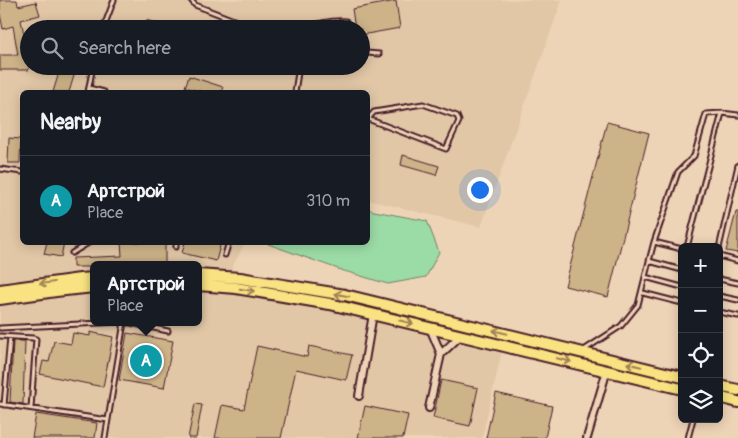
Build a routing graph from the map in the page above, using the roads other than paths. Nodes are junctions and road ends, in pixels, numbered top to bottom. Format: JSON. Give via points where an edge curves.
{"nodes":[{"id":1,"x":114,"y":0,"type":"edge"},
{"id":2,"x":191,"y":0,"type":"edge"},
{"id":3,"x":106,"y":20,"type":"edge"},
{"id":4,"x":234,"y":20,"type":"edge"},
{"id":5,"x":370,"y":53,"type":"edge"},
{"id":6,"x":379,"y":54,"type":"dead end"},
{"id":7,"x":91,"y":75,"type":"edge"},
{"id":8,"x":298,"y":75,"type":"edge"},
{"id":9,"x":89,"y":88,"type":"joint"},
{"id":10,"x":96,"y":90,"type":"edge"},
{"id":11,"x":295,"y":90,"type":"edge"},
{"id":12,"x":722,"y":113,"type":"junction"},
{"id":13,"x":738,"y":115,"type":"edge"},
{"id":14,"x":370,"y":117,"type":"edge"},
{"id":15,"x":370,"y":120,"type":"edge"},
{"id":16,"x":738,"y":165,"type":"edge"},
{"id":17,"x":0,"y":169,"type":"edge"},
{"id":18,"x":20,"y":172,"type":"edge"},
{"id":19,"x":654,"y":242,"type":"junction"},
{"id":20,"x":688,"y":243,"type":"edge"},
{"id":21,"x":720,"y":243,"type":"edge"},
{"id":22,"x":85,"y":245,"type":"edge"},
{"id":23,"x":228,"y":245,"type":"edge"},
{"id":24,"x":678,"y":248,"type":"edge"},
{"id":25,"x":72,"y":253,"type":"dead end"},
{"id":26,"x":225,"y":255,"type":"dead end"},
{"id":27,"x":723,"y":257,"type":"edge"},
{"id":28,"x":649,"y":261,"type":"junction"},
{"id":29,"x":738,"y":261,"type":"edge"},
{"id":30,"x":678,"y":269,"type":"edge"},
{"id":31,"x":202,"y":275,"type":"edge"},
{"id":32,"x":645,"y":277,"type":"junction"},
{"id":33,"x":90,"y":278,"type":"edge"},
{"id":34,"x":723,"y":280,"type":"edge"},
{"id":35,"x":738,"y":283,"type":"edge"},
{"id":36,"x":202,"y":285,"type":"edge"},
{"id":37,"x":678,"y":286,"type":"edge"},
{"id":38,"x":90,"y":288,"type":"edge"},
{"id":39,"x":0,"y":290,"type":"edge"},
{"id":40,"x":643,"y":293,"type":"dead end"},
{"id":41,"x":723,"y":297,"type":"edge"},
{"id":42,"x":0,"y":299,"type":"edge"},
{"id":43,"x":738,"y":300,"type":"edge"},
{"id":44,"x":678,"y":302,"type":"edge"},
{"id":45,"x":723,"y":313,"type":"edge"},
{"id":46,"x":373,"y":314,"type":"junction"},
{"id":47,"x":738,"y":316,"type":"edge"},
{"id":48,"x":90,"y":324,"type":"edge"},
{"id":49,"x":122,"y":326,"type":"edge"},
{"id":50,"x":146,"y":326,"type":"edge"},
{"id":51,"x":0,"y":328,"type":"edge"},
{"id":52,"x":430,"y":328,"type":"junction"},
{"id":53,"x":168,"y":330,"type":"dead end"},
{"id":54,"x":461,"y":335,"type":"junction"},
{"id":55,"x":0,"y":336,"type":"edge"},
{"id":56,"x":10,"y":337,"type":"junction"},
{"id":57,"x":581,"y":352,"type":"junction"},
{"id":58,"x":442,"y":354,"type":"junction"},
{"id":59,"x":606,"y":370,"type":"junction"},
{"id":60,"x":678,"y":376,"type":"edge"},
{"id":61,"x":723,"y":387,"type":"edge"},
{"id":62,"x":678,"y":388,"type":"edge"},
{"id":63,"x":738,"y":390,"type":"edge"},
{"id":64,"x":358,"y":396,"type":"dead end"},
{"id":65,"x":723,"y":398,"type":"edge"},
{"id":66,"x":738,"y":402,"type":"edge"},
{"id":67,"x":2,"y":404,"type":"edge"},
{"id":68,"x":31,"y":408,"type":"junction"},
{"id":69,"x":429,"y":408,"type":"dead end"},
{"id":70,"x":108,"y":420,"type":"junction"},
{"id":71,"x":692,"y":423,"type":"edge"},
{"id":72,"x":105,"y":438,"type":"edge"},
{"id":73,"x":587,"y":438,"type":"edge"},
{"id":74,"x":688,"y":438,"type":"edge"}],
"edges":[{"from":1,"to":3,"type":"lane"},
{"from":2,"to":4,"type":"lane","via":[[195,5]]},
{"from":5,"to":6,"type":"lane"},
{"from":7,"to":9,"type":"lane"},
{"from":8,"to":11,"type":"lane"},
{"from":9,"to":10,"type":"lane"},
{"from":12,"to":13,"type":"lane"},
{"from":12,"to":19,"type":"lane","via":[[706,114],[694,156],[678,172]]},
{"from":12,"to":20,"type":"lane"},
{"from":14,"to":15,"type":"lane","via":[[374,112],[422,104],[457,116],[459,120],[446,149]]},
{"from":16,"to":21,"type":"lane"},
{"from":17,"to":18,"type":"lane"},
{"from":19,"to":24,"type":"lane"},
{"from":19,"to":28,"type":"lane"},
{"from":22,"to":25,"type":"lane"},
{"from":23,"to":26,"type":"lane"},
{"from":27,"to":29,"type":"lane"},
{"from":28,"to":30,"type":"lane"},
{"from":28,"to":32,"type":"lane"},
{"from":57,"to":31,"type":"main road","one_way":true,"via":[[345,295],[240,278]]},
{"from":32,"to":37,"type":"lane"},
{"from":32,"to":57,"type":"lane","via":[[638,305],[621,326]]},
{"from":33,"to":39,"type":"main road","one_way":true},
{"from":34,"to":35,"type":"lane"},
{"from":36,"to":46,"type":"main road","one_way":true,"via":[[236,288]]},
{"from":38,"to":42,"type":"main road"},
{"from":40,"to":44,"type":"lane"},
{"from":41,"to":43,"type":"lane"},
{"from":45,"to":47,"type":"lane"},
{"from":46,"to":52,"type":"main road","one_way":true},
{"from":46,"to":64,"type":"street"},
{"from":48,"to":51,"type":"lane"},
{"from":49,"to":70,"type":"lane"},
{"from":50,"to":53,"type":"lane"},
{"from":52,"to":54,"type":"main road"},
{"from":52,"to":58,"type":"street"},
{"from":54,"to":58,"type":"street"},
{"from":54,"to":59,"type":"main road","one_way":true},
{"from":55,"to":56,"type":"lane"},
{"from":56,"to":67,"type":"lane"},
{"from":56,"to":68,"type":"lane","via":[[37,341]]},
{"from":60,"to":57,"type":"main road","one_way":true},
{"from":58,"to":69,"type":"street"},
{"from":59,"to":62,"type":"main road"},
{"from":59,"to":73,"type":"street"},
{"from":61,"to":63,"type":"main road"},
{"from":65,"to":66,"type":"main road"},
{"from":67,"to":68,"type":"lane"},
{"from":68,"to":70,"type":"lane"},
{"from":70,"to":72,"type":"lane"},
{"from":71,"to":74,"type":"lane"}]}
